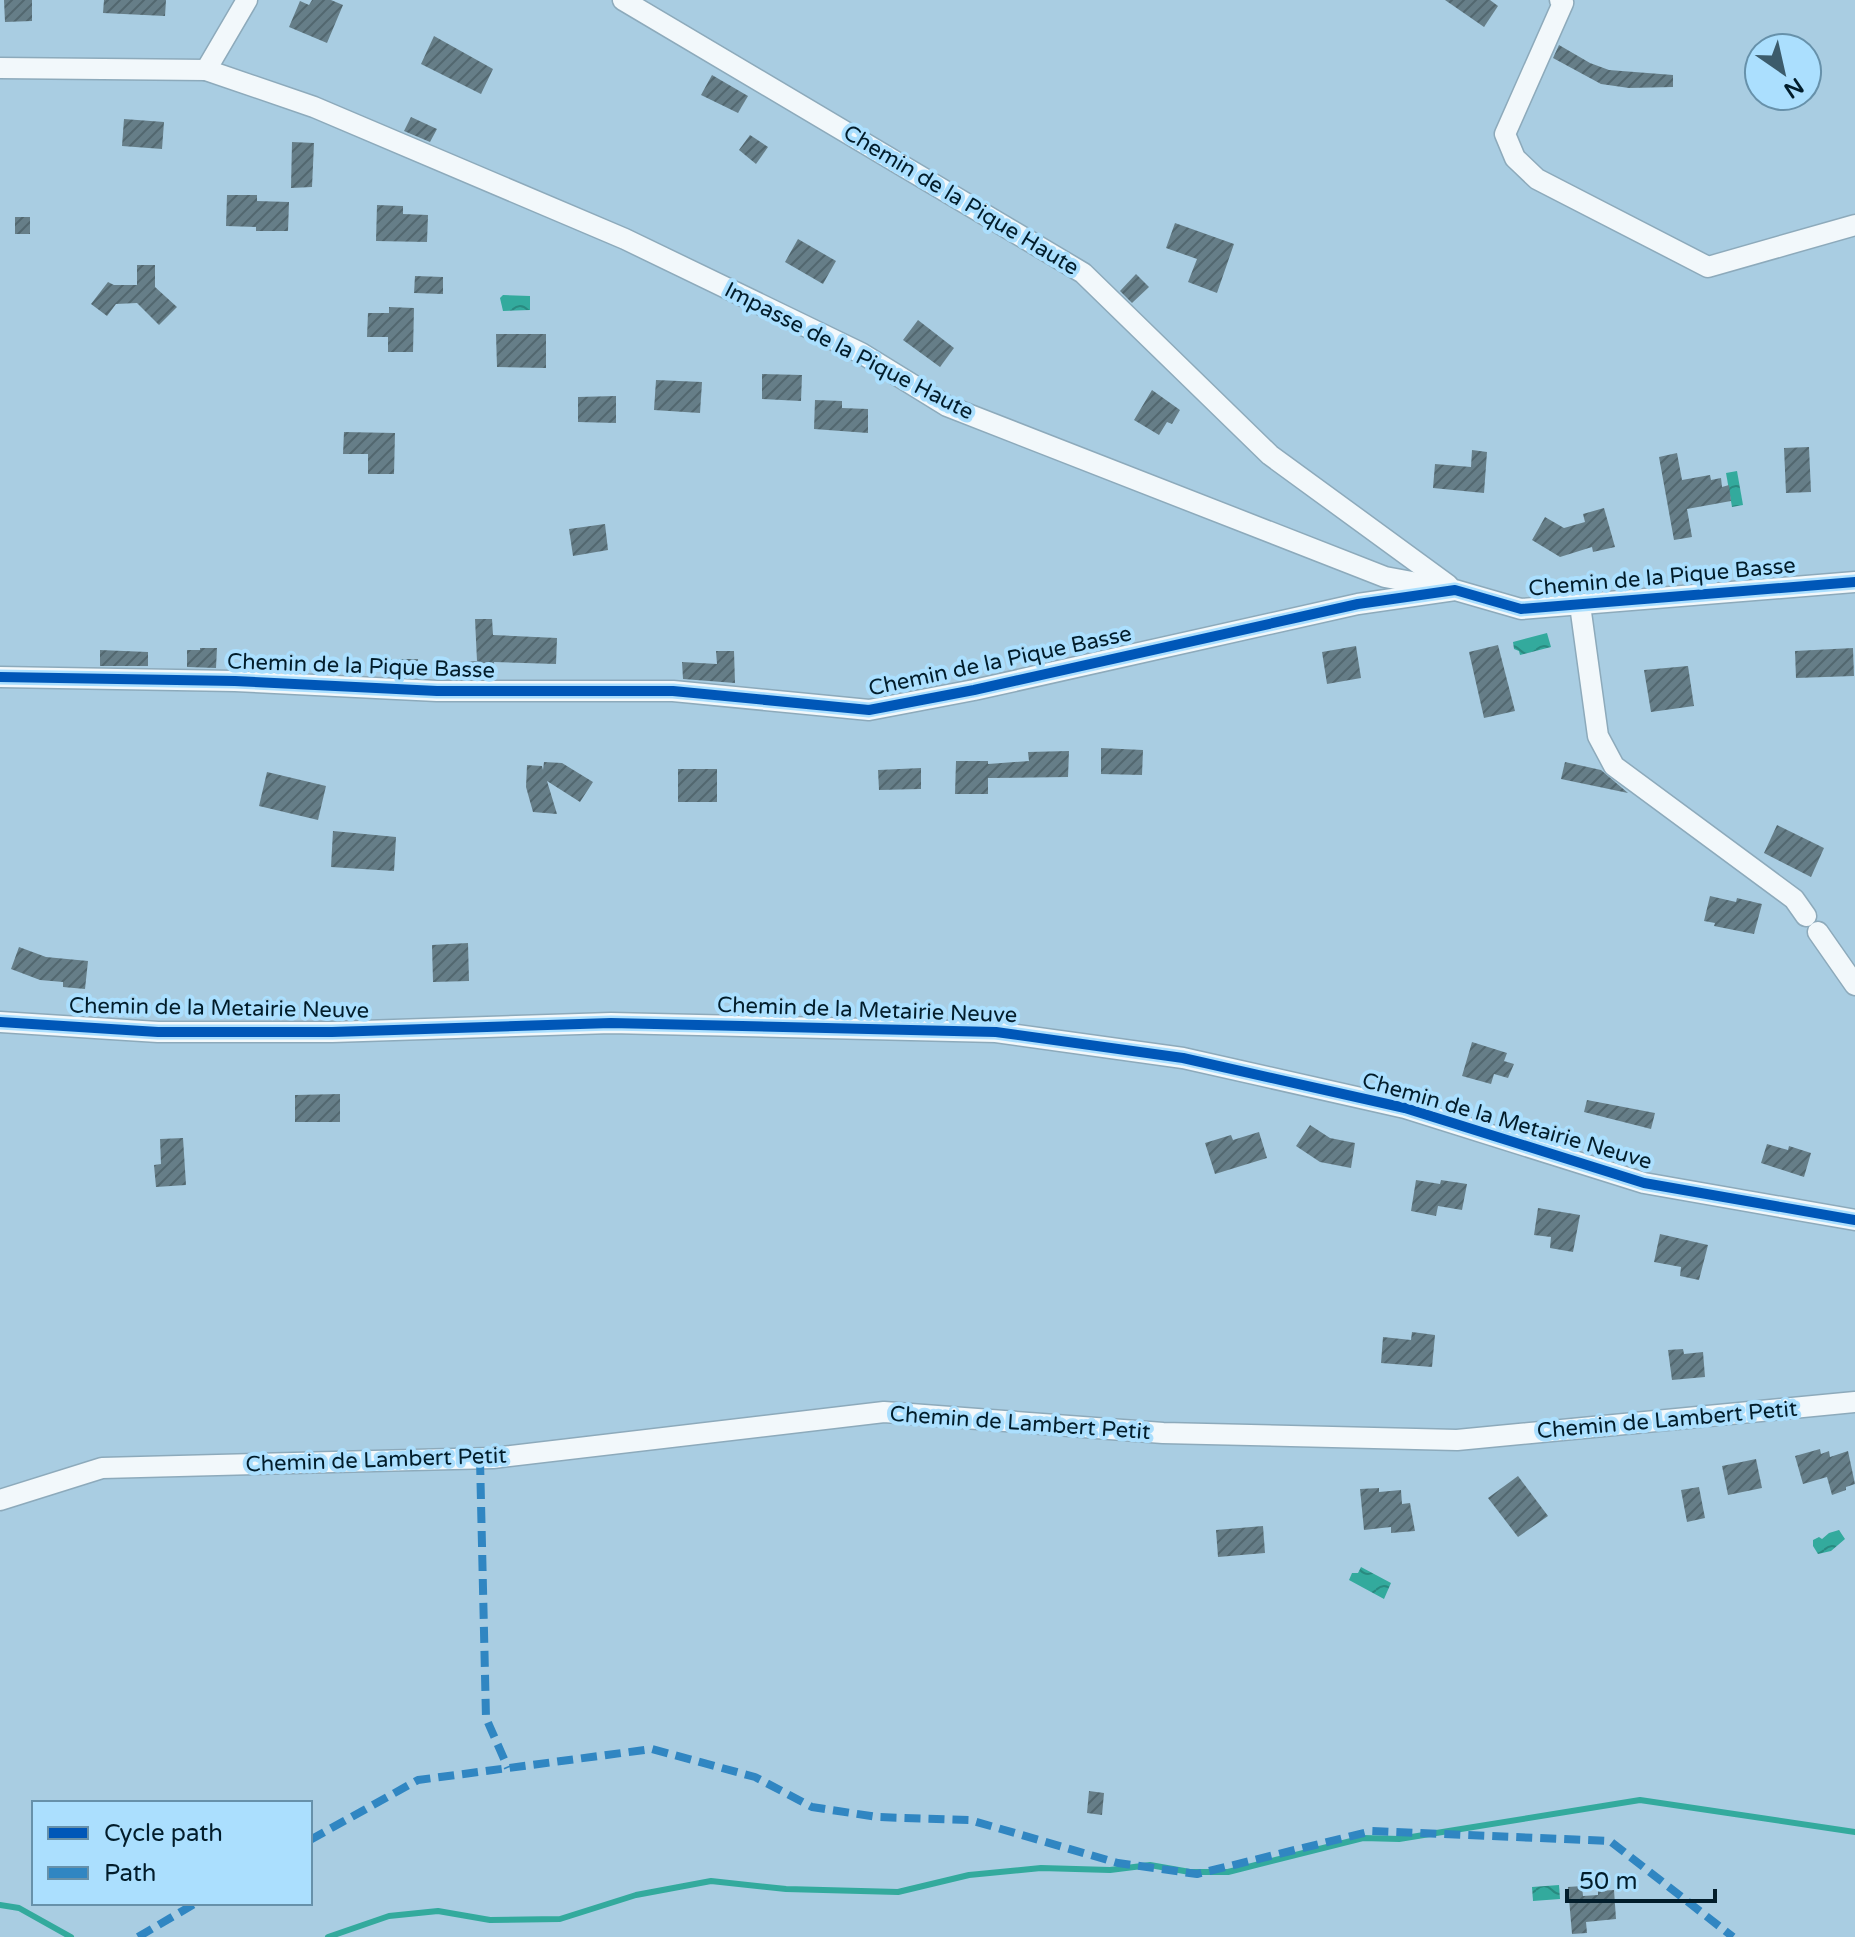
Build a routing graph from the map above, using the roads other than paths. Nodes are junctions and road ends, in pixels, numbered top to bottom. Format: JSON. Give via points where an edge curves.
{"nodes":[{"id":1,"x":247,"y":0,"type":"edge"},
{"id":2,"x":623,"y":0,"type":"edge"},
{"id":3,"x":1560,"y":0,"type":"edge"},
{"id":4,"x":0,"y":68,"type":"edge"},
{"id":5,"x":206,"y":70,"type":"junction"},
{"id":6,"x":1855,"y":225,"type":"edge"},
{"id":7,"x":1855,"y":582,"type":"edge"},
{"id":8,"x":1455,"y":590,"type":"junction"},
{"id":9,"x":1580,"y":605,"type":"junction"},
{"id":10,"x":0,"y":677,"type":"edge"},
{"id":11,"x":1855,"y":985,"type":"edge"},
{"id":12,"x":0,"y":1022,"type":"edge"},
{"id":13,"x":1855,"y":1220,"type":"edge"},
{"id":14,"x":1855,"y":1402,"type":"edge"},
{"id":15,"x":0,"y":1500,"type":"edge"}],
"edges":[{"from":1,"to":5,"type":"street"},
{"from":2,"to":8,"type":"street","name":"Chemin de la Pique Haute","via":[[1083,273],[1270,455]]},
{"from":3,"to":6,"type":"street","via":[[1505,134],[1515,158],[1537,179],[1708,267]]},
{"from":4,"to":5,"type":"street"},
{"from":5,"to":8,"type":"street","name":"Impasse de la Pique Haute","via":[[314,107],[625,239],[861,353],[947,406],[1385,577]]},
{"from":7,"to":9,"type":"street","name":"Chemin de la Pique Basse"},
{"from":8,"to":9,"type":"street","name":"Chemin de la Pique Basse","via":[[1521,609]]},
{"from":8,"to":10,"type":"street","name":"Chemin de la Pique Basse","via":[[1358,604],[869,710],[673,691],[437,691]]},
{"from":9,"to":11,"type":"street","via":[[1598,736],[1614,766],[1794,899]]},
{"from":12,"to":13,"type":"street","name":"Chemin de la Metairie Neuve","via":[[158,1032],[611,1023],[996,1032],[1198,1061],[1405,1108],[1644,1183]]},
{"from":14,"to":15,"type":"street","name":"Chemin de Lambert Petit","via":[[1457,1440],[1163,1433],[884,1412],[493,1458],[102,1468]]}]}
